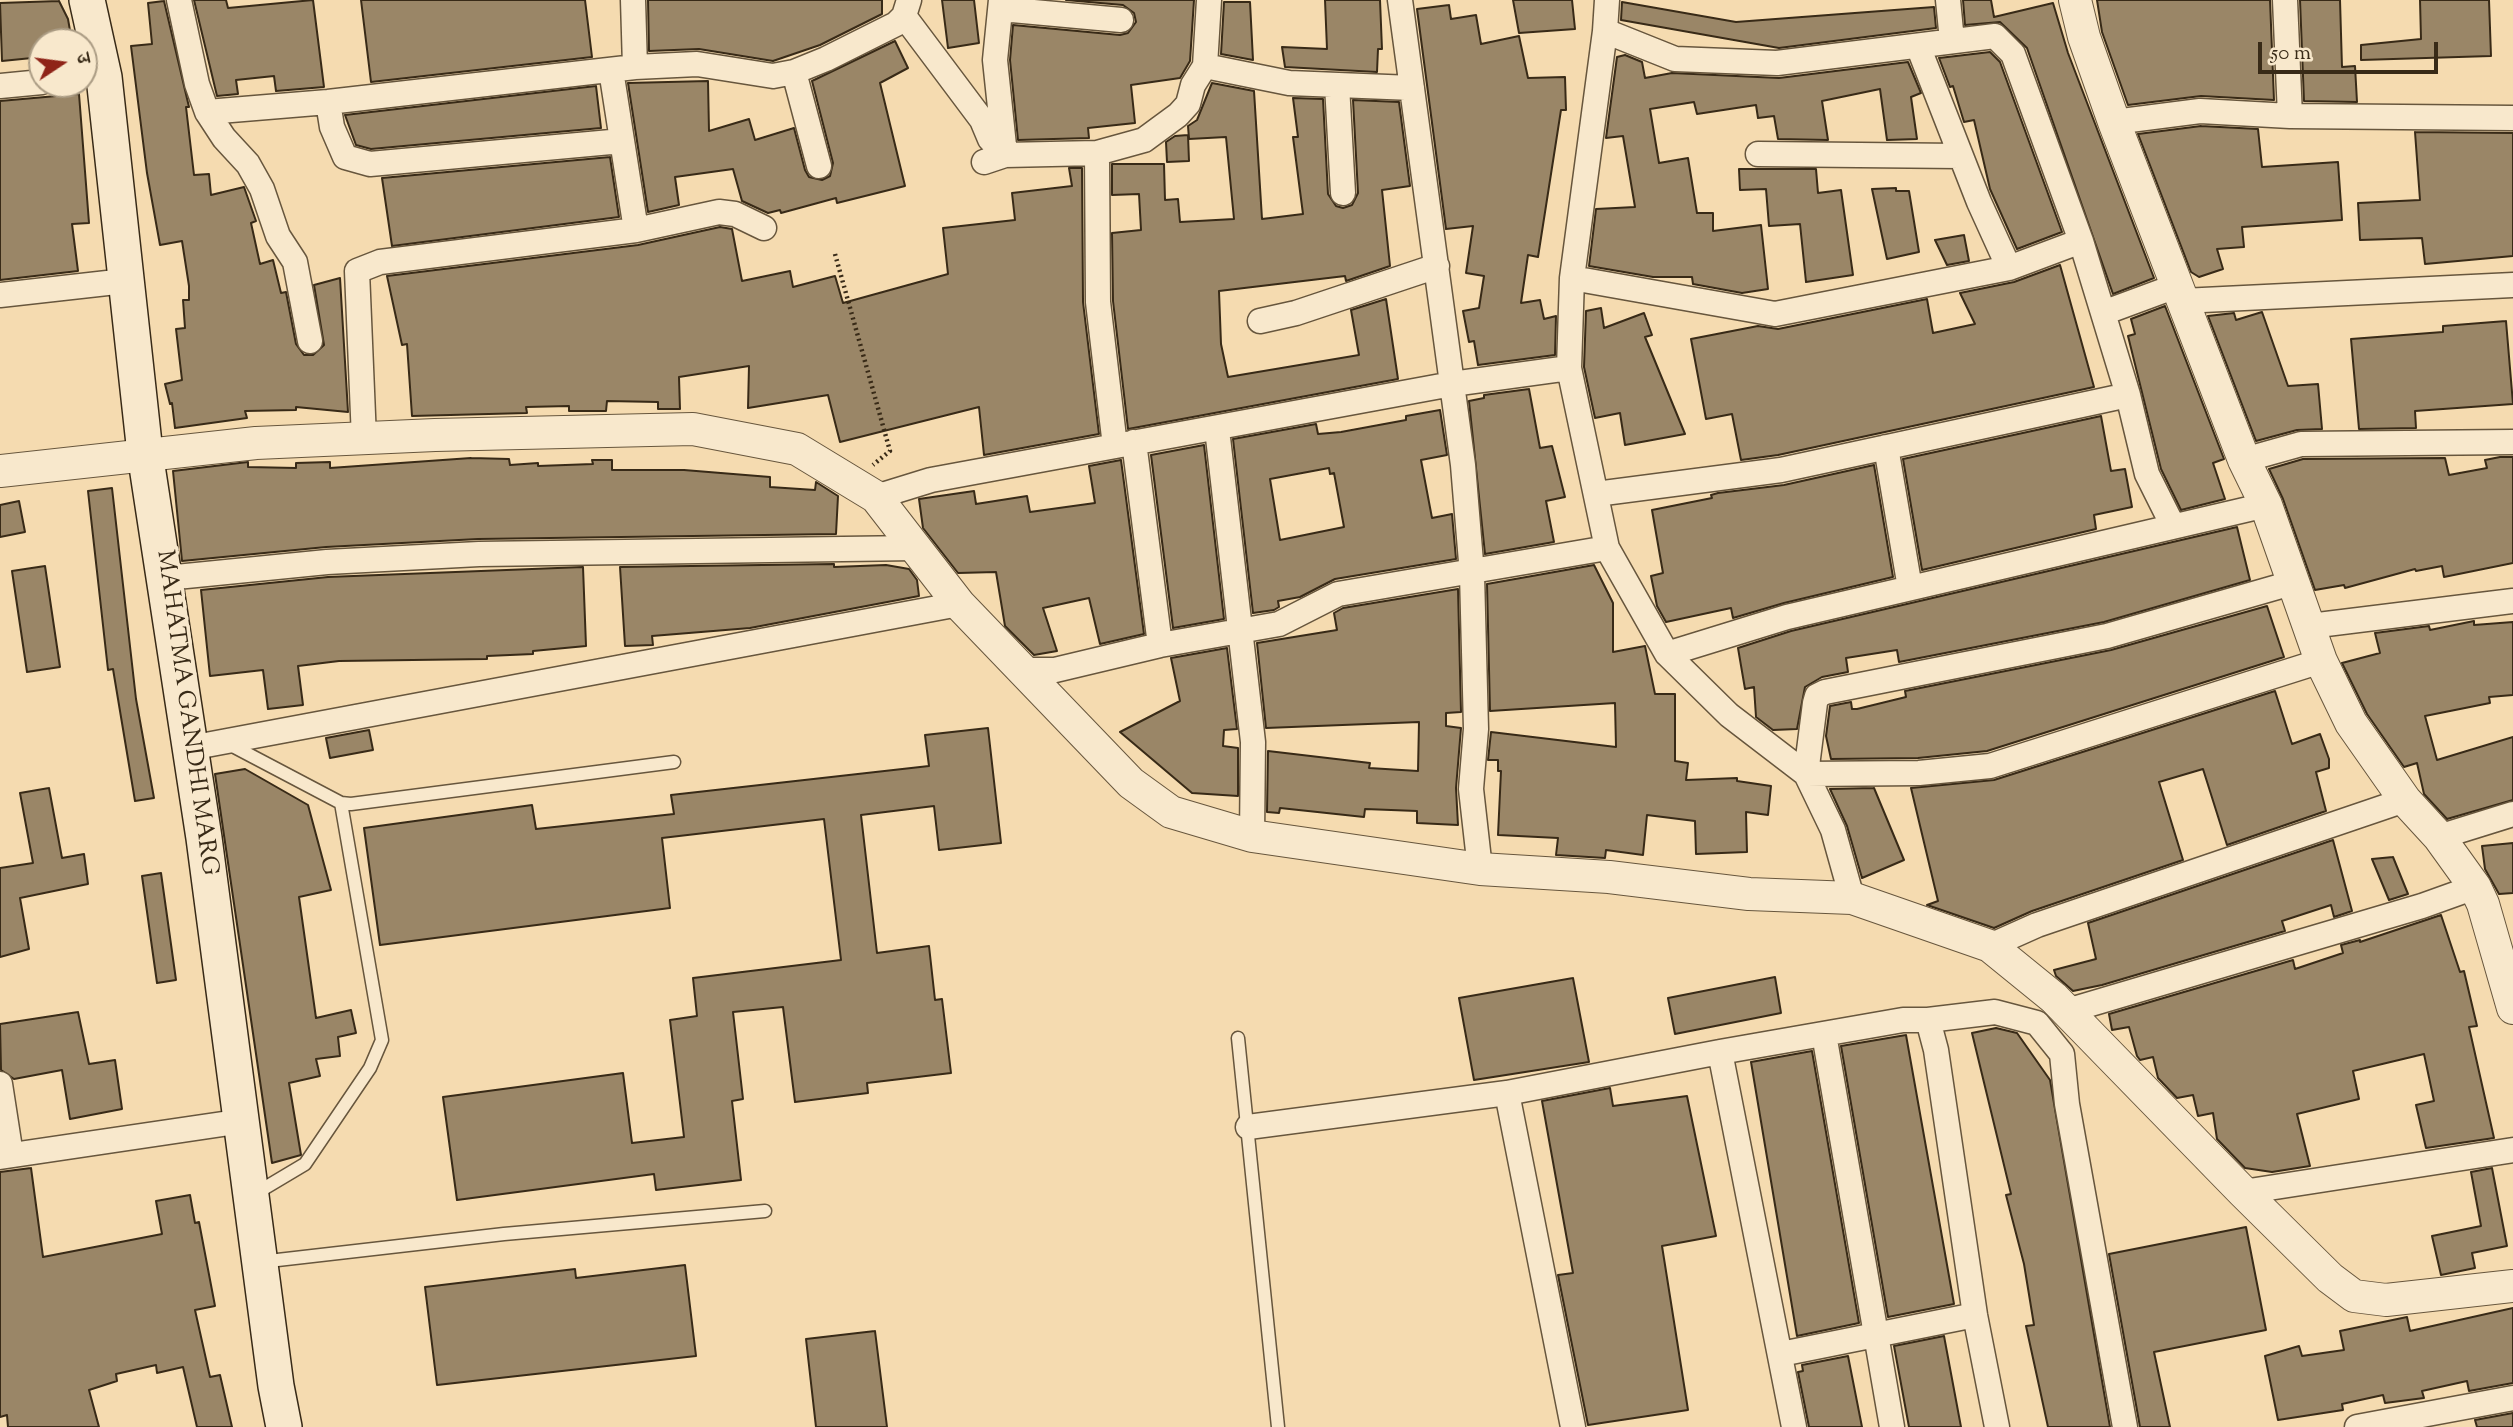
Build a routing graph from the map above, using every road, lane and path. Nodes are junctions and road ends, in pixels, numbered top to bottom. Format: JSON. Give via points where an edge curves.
{"nodes":[{"id":1,"x":87,"y":0,"type":"edge"},
{"id":2,"x":178,"y":0,"type":"edge"},
{"id":3,"x":633,"y":0,"type":"edge"},
{"id":4,"x":1209,"y":0,"type":"edge"},
{"id":5,"x":1399,"y":0,"type":"edge"},
{"id":6,"x":1607,"y":0,"type":"edge"},
{"id":7,"x":1948,"y":0,"type":"edge"},
{"id":8,"x":2075,"y":0,"type":"edge"},
{"id":9,"x":2285,"y":0,"type":"edge"},
{"id":10,"x":1001,"y":4,"type":"edge"},
{"id":11,"x":907,"y":8,"type":"edge"},
{"id":12,"x":1121,"y":20,"type":"dead end"},
{"id":13,"x":90,"y":28,"type":"edge"},
{"id":14,"x":1605,"y":31,"type":"junction"},
{"id":15,"x":1952,"y":41,"type":"junction"},
{"id":16,"x":1918,"y":46,"type":"junction"},
{"id":17,"x":1205,"y":66,"type":"junction"},
{"id":18,"x":623,"y":68,"type":"junction"},
{"id":19,"x":794,"y":72,"type":"junction"},
{"id":20,"x":28,"y":83,"type":"edge"},
{"id":21,"x":0,"y":86,"type":"edge"},
{"id":22,"x":1337,"y":86,"type":"junction"},
{"id":23,"x":1412,"y":88,"type":"junction"},
{"id":24,"x":97,"y":98,"type":"edge"},
{"id":25,"x":328,"y":102,"type":"junction"},
{"id":26,"x":207,"y":112,"type":"junction"},
{"id":27,"x":2290,"y":116,"type":"junction"},
{"id":28,"x":2513,"y":118,"type":"edge"},
{"id":29,"x":2114,"y":122,"type":"junction"},
{"id":30,"x":622,"y":141,"type":"junction"},
{"id":31,"x":1097,"y":153,"type":"junction"},
{"id":32,"x":1758,"y":153,"type":"dead end"},
{"id":33,"x":1960,"y":156,"type":"junction"},
{"id":34,"x":994,"y":159,"type":"junction"},
{"id":35,"x":819,"y":166,"type":"dead end"},
{"id":36,"x":1343,"y":193,"type":"dead end"},
{"id":37,"x":764,"y":228,"type":"dead end"},
{"id":38,"x":636,"y":230,"type":"junction"},
{"id":39,"x":2081,"y":241,"type":"junction"},
{"id":40,"x":835,"y":254,"type":"dead end"},
{"id":41,"x":1437,"y":266,"type":"junction"},
{"id":42,"x":2009,"y":268,"type":"junction"},
{"id":43,"x":1572,"y":278,"type":"junction"},
{"id":44,"x":125,"y":281,"type":"junction"},
{"id":45,"x":2513,"y":285,"type":"edge"},
{"id":46,"x":2179,"y":294,"type":"junction"},
{"id":47,"x":0,"y":295,"type":"edge"},
{"id":48,"x":2103,"y":313,"type":"junction"},
{"id":49,"x":1260,"y":321,"type":"dead end"},
{"id":50,"x":310,"y":341,"type":"dead end"},
{"id":51,"x":1569,"y":368,"type":"junction"},
{"id":52,"x":1452,"y":384,"type":"junction"},
{"id":53,"x":2128,"y":395,"type":"junction"},
{"id":54,"x":1217,"y":429,"type":"junction"},
{"id":55,"x":364,"y":439,"type":"junction"},
{"id":56,"x":2513,"y":442,"type":"edge"},
{"id":57,"x":1125,"y":444,"type":"junction"},
{"id":58,"x":1886,"y":447,"type":"junction"},
{"id":59,"x":145,"y":453,"type":"junction"},
{"id":60,"x":2244,"y":460,"type":"junction"},
{"id":61,"x":0,"y":471,"type":"edge"},
{"id":62,"x":864,"y":490,"type":"junction"},
{"id":63,"x":1596,"y":494,"type":"junction"},
{"id":64,"x":2266,"y":505,"type":"junction"},
{"id":65,"x":2173,"y":526,"type":"junction"},
{"id":66,"x":916,"y":548,"type":"junction"},
{"id":67,"x":1607,"y":548,"type":"junction"},
{"id":68,"x":1472,"y":573,"type":"junction"},
{"id":69,"x":166,"y":578,"type":"junction"},
{"id":70,"x":2295,"y":582,"type":"junction"},
{"id":71,"x":1910,"y":588,"type":"junction"},
{"id":72,"x":2513,"y":601,"type":"edge"},
{"id":73,"x":959,"y":604,"type":"junction"},
{"id":74,"x":2310,"y":626,"type":"junction"},
{"id":75,"x":1240,"y":633,"type":"junction"},
{"id":76,"x":1160,"y":645,"type":"junction"},
{"id":77,"x":1667,"y":654,"type":"junction"},
{"id":78,"x":2321,"y":661,"type":"junction"},
{"id":79,"x":1022,"y":670,"type":"junction"},
{"id":80,"x":225,"y":742,"type":"junction"},
{"id":81,"x":190,"y":748,"type":"junction"},
{"id":82,"x":674,"y":762,"type":"dead end"},
{"id":83,"x":1806,"y":774,"type":"junction"},
{"id":84,"x":2405,"y":800,"type":"junction"},
{"id":85,"x":341,"y":803,"type":"junction"},
{"id":86,"x":2513,"y":814,"type":"edge"},
{"id":87,"x":1252,"y":836,"type":"junction"},
{"id":88,"x":2439,"y":836,"type":"junction"},
{"id":89,"x":1480,"y":869,"type":"junction"},
{"id":90,"x":2474,"y":887,"type":"junction"},
{"id":91,"x":1852,"y":898,"type":"junction"},
{"id":92,"x":1990,"y":946,"type":"junction"},
{"id":93,"x":2513,"y":1008,"type":"edge"},
{"id":94,"x":2067,"y":1011,"type":"junction"},
{"id":95,"x":1928,"y":1020,"type":"junction"},
{"id":96,"x":1824,"y":1034,"type":"junction"},
{"id":97,"x":1238,"y":1038,"type":"dead end"},
{"id":98,"x":1720,"y":1052,"type":"junction"},
{"id":99,"x":0,"y":1084,"type":"edge"},
{"id":100,"x":1507,"y":1093,"type":"junction"},
{"id":101,"x":243,"y":1121,"type":"junction"},
{"id":102,"x":1248,"y":1127,"type":"junction"},
{"id":103,"x":2513,"y":1150,"type":"edge"},
{"id":104,"x":6,"y":1156,"type":"edge"},
{"id":105,"x":2243,"y":1192,"type":"junction"},
{"id":106,"x":252,"y":1196,"type":"junction"},
{"id":107,"x":765,"y":1211,"type":"dead end"},
{"id":108,"x":260,"y":1262,"type":"junction"},
{"id":109,"x":2513,"y":1286,"type":"edge"},
{"id":110,"x":1975,"y":1315,"type":"junction"},
{"id":111,"x":1875,"y":1335,"type":"junction"},
{"id":112,"x":1781,"y":1354,"type":"junction"},
{"id":113,"x":2513,"y":1398,"type":"edge"},
{"id":114,"x":284,"y":1427,"type":"edge"},
{"id":115,"x":1279,"y":1427,"type":"edge"},
{"id":116,"x":1573,"y":1427,"type":"edge"},
{"id":117,"x":1794,"y":1427,"type":"edge"},
{"id":118,"x":1892,"y":1427,"type":"edge"},
{"id":119,"x":1997,"y":1427,"type":"edge"},
{"id":120,"x":2125,"y":1427,"type":"edge"},
{"id":121,"x":2357,"y":1427,"type":"edge"}],
"edges":[{"from":1,"to":13,"type":"main road","name":"MAHATMA GANDHI MARG"},
{"from":2,"to":26,"type":"street"},
{"from":3,"to":18,"type":"street"},
{"from":4,"to":17,"type":"street"},
{"from":5,"to":23,"type":"street"},
{"from":6,"to":14,"type":"street"},
{"from":7,"to":15,"type":"street"},
{"from":8,"to":29,"type":"street"},
{"from":9,"to":27,"type":"street"},
{"from":10,"to":12,"type":"street"},
{"from":10,"to":34,"type":"street"},
{"from":11,"to":19,"type":"street","via":[[896,24]]},
{"from":11,"to":34,"type":"street","via":[[982,120]]},
{"from":14,"to":16,"type":"street","via":[[1675,60],[1777,63]]},
{"from":14,"to":43,"type":"street"},
{"from":15,"to":16,"type":"street"},
{"from":15,"to":39,"type":"street","via":[[1995,36],[2013,54]]},
{"from":16,"to":33,"type":"street"},
{"from":17,"to":22,"type":"street","via":[[1254,78]]},
{"from":17,"to":31,"type":"street","via":[[1178,115],[1144,140]]},
{"from":18,"to":19,"type":"street","via":[[697,64],[773,76]]},
{"from":18,"to":25,"type":"street"},
{"from":18,"to":30,"type":"street"},
{"from":19,"to":35,"type":"street"},
{"from":20,"to":21,"type":"street"},
{"from":22,"to":23,"type":"street"},
{"from":22,"to":36,"type":"street"},
{"from":23,"to":41,"type":"street"},
{"from":24,"to":44,"type":"main road","name":"MAHATMA GANDHI MARG"},
{"from":25,"to":26,"type":"street"},
{"from":25,"to":30,"type":"street","via":[[332,127],[345,156],[370,164]]},
{"from":26,"to":50,"type":"street","via":[[262,189],[278,236],[295,262]]},
{"from":27,"to":28,"type":"street"},
{"from":27,"to":29,"type":"street","via":[[2200,111]]},
{"from":29,"to":46,"type":"street"},
{"from":30,"to":38,"type":"street"},
{"from":31,"to":34,"type":"street"},
{"from":31,"to":57,"type":"street","via":[[1098,302]]},
{"from":32,"to":33,"type":"street"},
{"from":33,"to":42,"type":"street"},
{"from":37,"to":38,"type":"street","via":[[719,212]]},
{"from":38,"to":55,"type":"street","via":[[380,262],[357,271]]},
{"from":39,"to":42,"type":"street"},
{"from":39,"to":48,"type":"street"},
{"from":40,"to":62,"type":"path","via":[[890,451]]},
{"from":41,"to":49,"type":"street"},
{"from":41,"to":52,"type":"street"},
{"from":42,"to":43,"type":"street","via":[[1775,314]]},
{"from":43,"to":51,"type":"street"},
{"from":44,"to":47,"type":"street"},
{"from":44,"to":59,"type":"main road","name":"MAHATMA GANDHI MARG"},
{"from":45,"to":46,"type":"street"},
{"from":46,"to":48,"type":"street"},
{"from":46,"to":60,"type":"street"},
{"from":48,"to":53,"type":"street"},
{"from":51,"to":52,"type":"street"},
{"from":51,"to":63,"type":"street"},
{"from":52,"to":54,"type":"street"},
{"from":52,"to":68,"type":"street"},
{"from":53,"to":58,"type":"street"},
{"from":53,"to":65,"type":"street","via":[[2147,474]]},
{"from":54,"to":57,"type":"street"},
{"from":54,"to":75,"type":"street"},
{"from":55,"to":59,"type":"street"},
{"from":55,"to":62,"type":"street","via":[[693,429],[797,449]]},
{"from":56,"to":60,"type":"street","via":[[2301,444]]},
{"from":57,"to":62,"type":"street"},
{"from":57,"to":76,"type":"street"},
{"from":58,"to":63,"type":"street","via":[[1780,470]]},
{"from":58,"to":71,"type":"street"},
{"from":59,"to":61,"type":"street"},
{"from":59,"to":69,"type":"main road","name":"MAHATMA GANDHI MARG"},
{"from":60,"to":64,"type":"street"},
{"from":62,"to":66,"type":"street"},
{"from":63,"to":67,"type":"street"},
{"from":64,"to":65,"type":"street"},
{"from":64,"to":70,"type":"street"},
{"from":65,"to":71,"type":"street"},
{"from":66,"to":69,"type":"street","via":[[439,555]]},
{"from":66,"to":73,"type":"street"},
{"from":67,"to":68,"type":"street"},
{"from":67,"to":77,"type":"street"},
{"from":68,"to":75,"type":"street","via":[[1338,594],[1279,624]]},
{"from":68,"to":89,"type":"street","via":[[1476,729],[1471,789]]},
{"from":69,"to":81,"type":"main road","name":"MAHATMA GANDHI MARG"},
{"from":70,"to":74,"type":"street"},
{"from":70,"to":83,"type":"street","via":[[2107,636],[1825,692],[1815,703]]},
{"from":71,"to":77,"type":"street","via":[[1787,617]]},
{"from":72,"to":74,"type":"street"},
{"from":73,"to":79,"type":"street"},
{"from":73,"to":80,"type":"street"},
{"from":74,"to":78,"type":"street"},
{"from":75,"to":76,"type":"street"},
{"from":75,"to":87,"type":"street","via":[[1253,742]]},
{"from":76,"to":79,"type":"street","via":[[1055,670]]},
{"from":77,"to":83,"type":"street","via":[[1729,715]]},
{"from":78,"to":83,"type":"street","via":[[1990,766],[1919,773]]},
{"from":78,"to":84,"type":"street","via":[[2351,723]]},
{"from":79,"to":87,"type":"street","via":[[1131,783],[1171,812]]},
{"from":80,"to":81,"type":"street"},
{"from":80,"to":85,"type":"lane"},
{"from":81,"to":101,"type":"main road","name":"MAHATMA GANDHI MARG"},
{"from":82,"to":85,"type":"lane"},
{"from":83,"to":91,"type":"street","via":[[1833,830]]},
{"from":84,"to":88,"type":"street"},
{"from":84,"to":92,"type":"street","via":[[2038,925]]},
{"from":85,"to":106,"type":"lane","via":[[382,1040],[370,1068],[305,1164]]},
{"from":86,"to":88,"type":"street"},
{"from":87,"to":89,"type":"street"},
{"from":88,"to":90,"type":"street"},
{"from":89,"to":91,"type":"street","via":[[1609,877],[1749,894]]},
{"from":90,"to":93,"type":"street"},
{"from":90,"to":94,"type":"street"},
{"from":91,"to":92,"type":"street"},
{"from":92,"to":94,"type":"street"},
{"from":94,"to":105,"type":"street"},
{"from":95,"to":96,"type":"street"},
{"from":95,"to":110,"type":"street"},
{"from":95,"to":120,"type":"street","via":[[1995,1012],[2016,1017],[2038,1023],[2062,1054]]},
{"from":96,"to":98,"type":"street"},
{"from":96,"to":111,"type":"street"},
{"from":97,"to":102,"type":"lane"},
{"from":98,"to":100,"type":"street"},
{"from":98,"to":112,"type":"street"},
{"from":99,"to":104,"type":"street"},
{"from":100,"to":102,"type":"street"},
{"from":100,"to":116,"type":"street"},
{"from":101,"to":104,"type":"street"},
{"from":101,"to":106,"type":"main road","name":"MAHATMA GANDHI MARG"},
{"from":102,"to":115,"type":"lane"},
{"from":103,"to":105,"type":"street"},
{"from":105,"to":109,"type":"street","via":[[2354,1296],[2386,1300]]},
{"from":106,"to":108,"type":"main road","name":"MAHATMA GANDHI MARG"},
{"from":107,"to":108,"type":"lane"},
{"from":108,"to":114,"type":"main road","name":"MAHATMA GANDHI MARG"},
{"from":110,"to":111,"type":"street"},
{"from":110,"to":119,"type":"street"},
{"from":111,"to":112,"type":"street"},
{"from":111,"to":118,"type":"street"},
{"from":112,"to":117,"type":"street"},
{"from":113,"to":121,"type":"street"}]}
